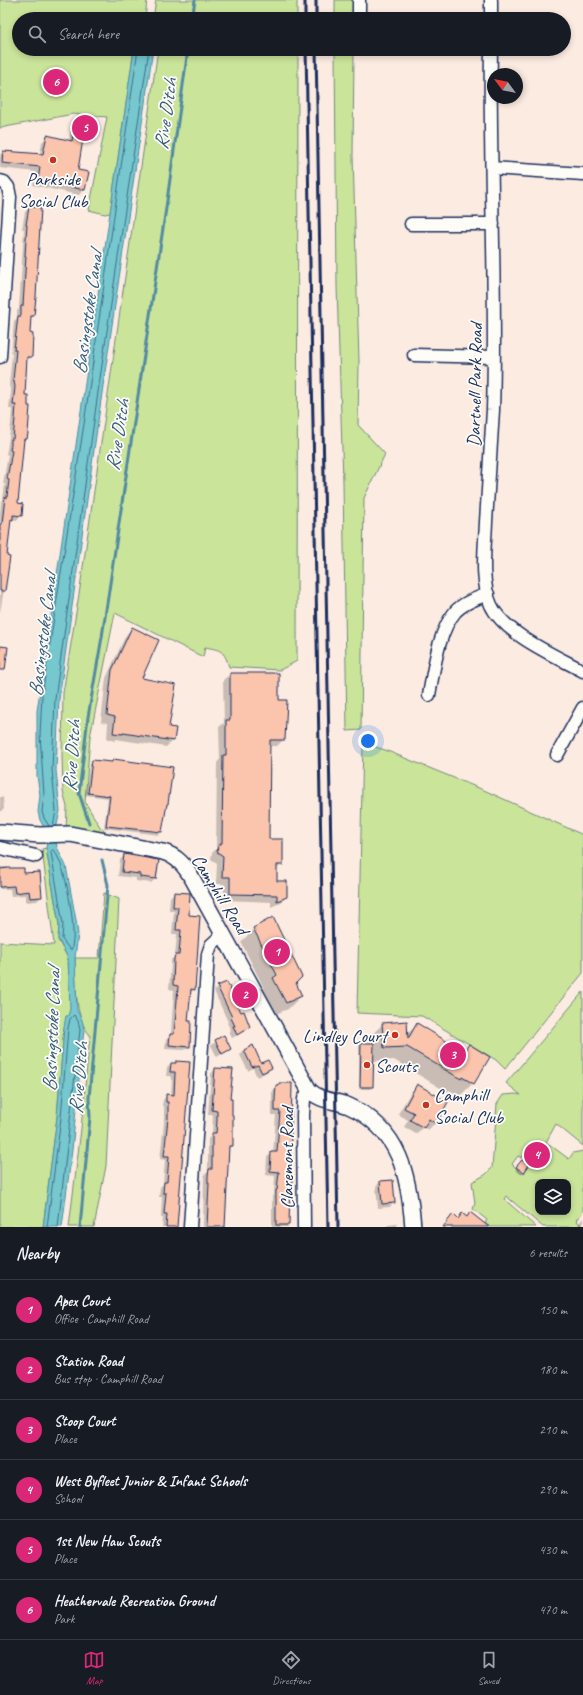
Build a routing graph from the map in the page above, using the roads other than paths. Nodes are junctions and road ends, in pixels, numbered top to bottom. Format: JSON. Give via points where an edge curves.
{"nodes":[{"id":1,"x":359,"y":0,"type":"edge"},
{"id":2,"x":491,"y":0,"type":"edge"},
{"id":3,"x":359,"y":12,"type":"edge"},
{"id":4,"x":491,"y":12,"type":"edge"},
{"id":5,"x":491,"y":56,"type":"edge"},
{"id":6,"x":492,"y":168,"type":"junction"},
{"id":7,"x":583,"y":174,"type":"edge"},
{"id":8,"x":0,"y":181,"type":"edge"},
{"id":9,"x":411,"y":224,"type":"dead end"},
{"id":10,"x":493,"y":224,"type":"junction"},
{"id":11,"x":3,"y":270,"type":"edge"},
{"id":12,"x":414,"y":356,"type":"dead end"},
{"id":13,"x":0,"y":357,"type":"edge"},
{"id":14,"x":493,"y":357,"type":"junction"},
{"id":15,"x":488,"y":594,"type":"junction"},
{"id":16,"x":583,"y":671,"type":"edge"},
{"id":17,"x":429,"y":695,"type":"dead end"},
{"id":18,"x":583,"y":708,"type":"edge"},
{"id":19,"x":557,"y":755,"type":"dead end"},
{"id":20,"x":0,"y":832,"type":"edge"},
{"id":21,"x":0,"y":848,"type":"edge"},
{"id":22,"x":36,"y":856,"type":"dead end"},
{"id":23,"x":223,"y":934,"type":"junction"},
{"id":24,"x":309,"y":1090,"type":"junction"},
{"id":25,"x":190,"y":1227,"type":"edge"},
{"id":26,"x":304,"y":1227,"type":"edge"},
{"id":27,"x":413,"y":1227,"type":"edge"}],
"edges":[{"from":1,"to":3,"type":"street"},
{"from":2,"to":4,"type":"street"},
{"from":5,"to":6,"type":"street","name":"Dartnell Park Road"},
{"from":6,"to":7,"type":"street"},
{"from":6,"to":10,"type":"street","name":"Dartnell Park Road"},
{"from":8,"to":11,"type":"street","via":[[8,187],[10,197]]},
{"from":9,"to":10,"type":"street"},
{"from":10,"to":14,"type":"street","name":"Dartnell Park Road"},
{"from":11,"to":13,"type":"street"},
{"from":12,"to":14,"type":"street"},
{"from":14,"to":15,"type":"street","name":"Dartnell Park Road","via":[[493,410],[484,558]]},
{"from":15,"to":16,"type":"street","name":"Dartnell Park Road","via":[[491,605],[500,619],[518,635]]},
{"from":15,"to":17,"type":"street","via":[[456,611],[446,625],[435,661]]},
{"from":18,"to":19,"type":"street"},
{"from":20,"to":23,"type":"street","name":"Camphill Road","via":[[70,834],[172,855],[188,871]]},
{"from":21,"to":22,"type":"street"},
{"from":23,"to":24,"type":"street","name":"Camphill Road"},
{"from":23,"to":25,"type":"street","via":[[211,945],[208,954]]},
{"from":24,"to":26,"type":"street","name":"Claremont Road","via":[[304,1099],[303,1115]]},
{"from":24,"to":27,"type":"street","name":"Camphill Road","via":[[321,1099],[348,1106],[373,1122],[388,1137],[403,1167],[410,1193]]}]}
